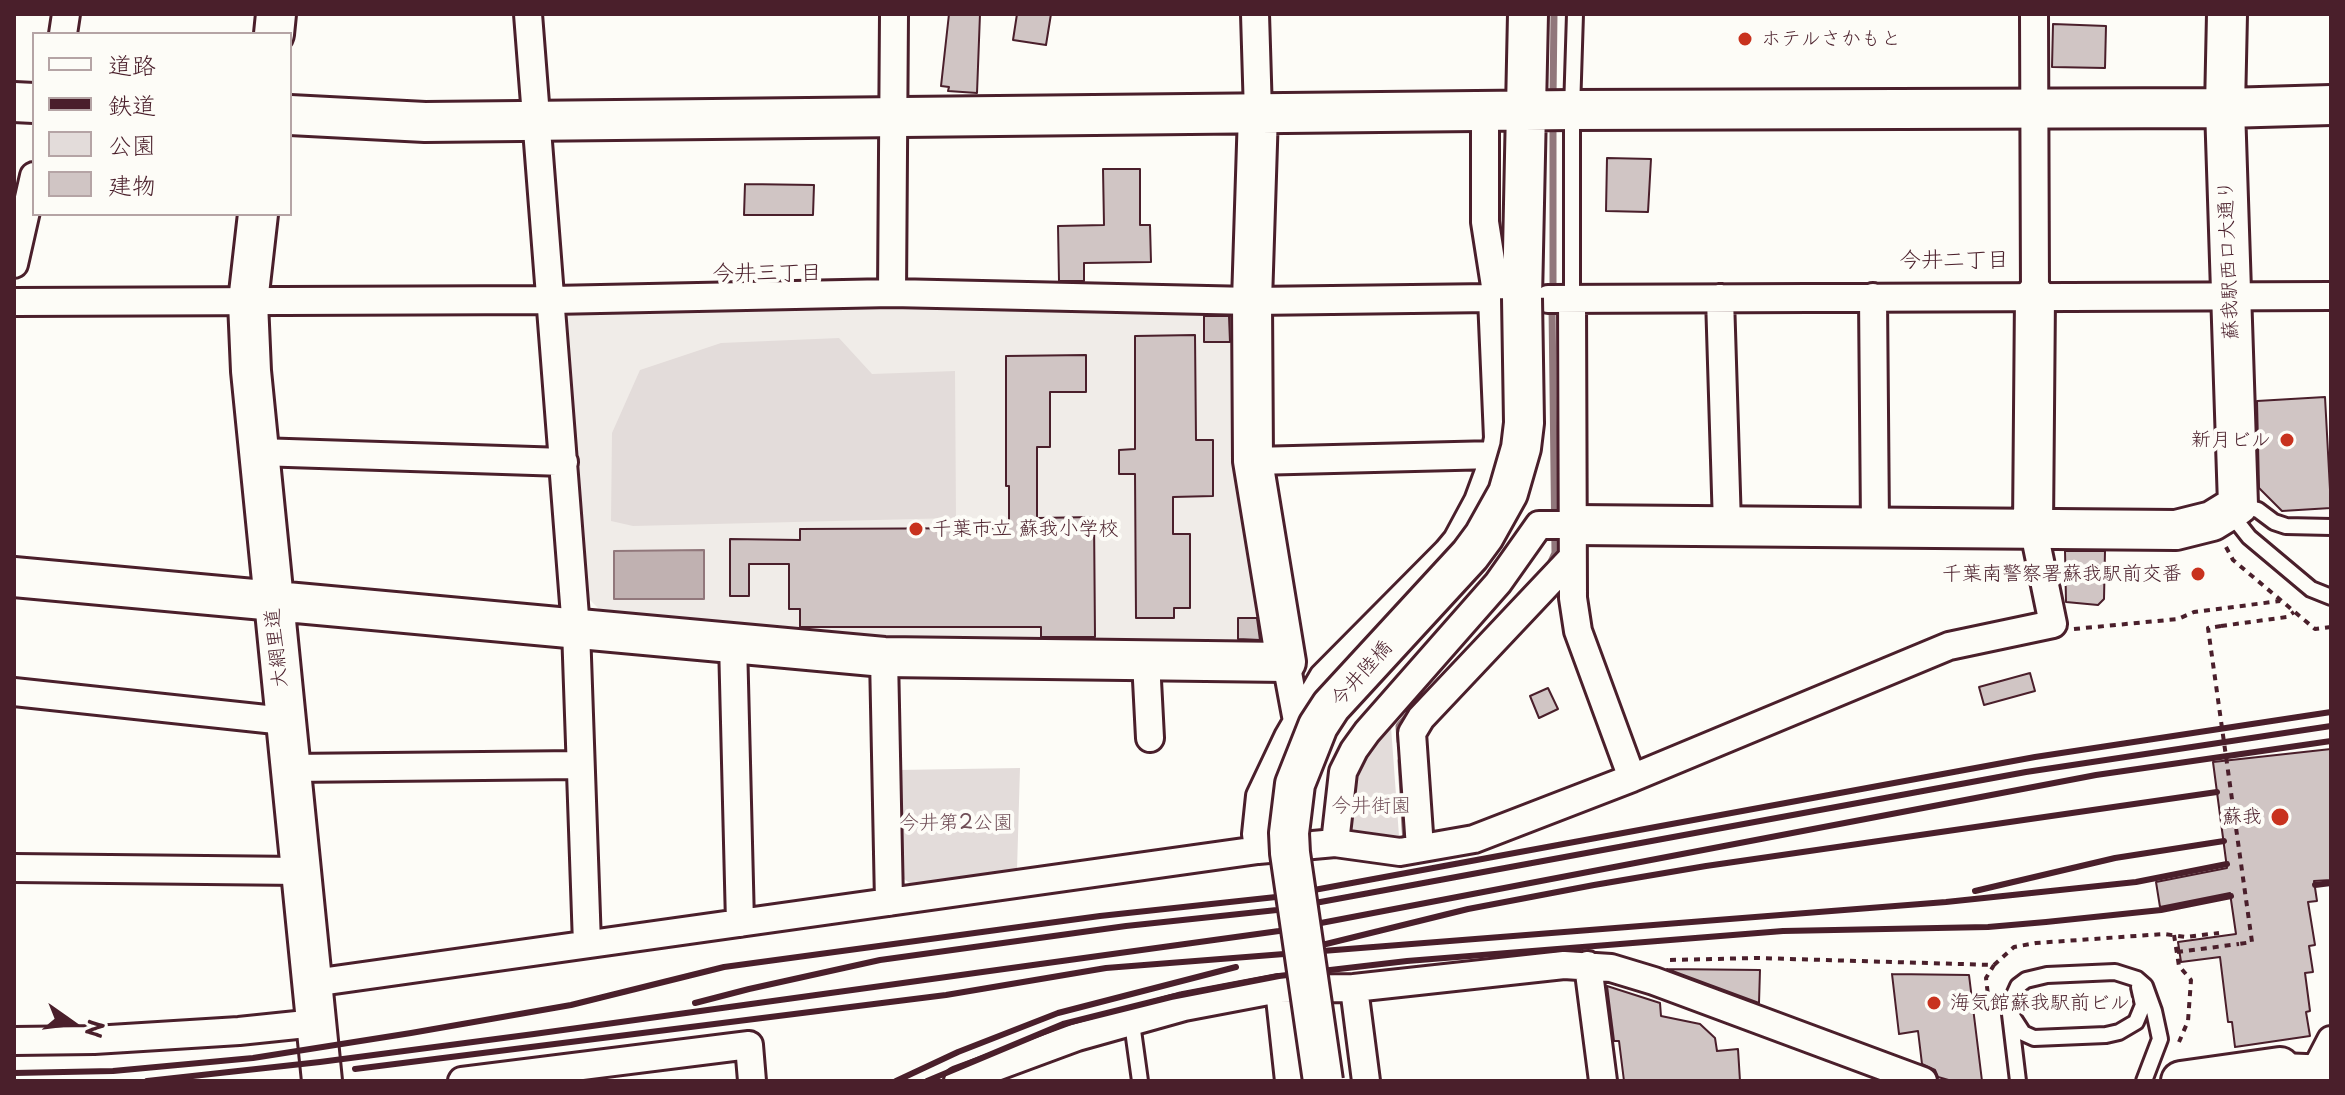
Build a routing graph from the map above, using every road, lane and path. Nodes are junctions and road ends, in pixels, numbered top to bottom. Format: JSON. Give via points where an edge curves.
{"nodes":[{"id":1,"x":528,"y":14,"type":"edge"},
{"id":2,"x":894,"y":14,"type":"edge"},
{"id":3,"x":1255,"y":14,"type":"edge"},
{"id":4,"x":1528,"y":14,"type":"edge"},
{"id":5,"x":1575,"y":14,"type":"edge"},
{"id":6,"x":2034,"y":14,"type":"edge"},
{"id":7,"x":2227,"y":14,"type":"edge"},
{"id":8,"x":2331,"y":105,"type":"edge"},
{"id":9,"x":2034,"y":107,"type":"junction"},
{"id":10,"x":2225,"y":108,"type":"junction"},
{"id":11,"x":1572,"y":110,"type":"junction"},
{"id":12,"x":1527,"y":111,"type":"junction"},
{"id":13,"x":1485,"y":112,"type":"junction"},
{"id":14,"x":1258,"y":113,"type":"junction"},
{"id":15,"x":292,"y":115,"type":"edge"},
{"id":16,"x":892,"y":117,"type":"junction"},
{"id":17,"x":535,"y":119,"type":"junction"},
{"id":18,"x":32,"y":185,"type":"edge"},
{"id":19,"x":258,"y":216,"type":"edge"},
{"id":20,"x":14,"y":264,"type":"edge"},
{"id":21,"x":892,"y":293,"type":"junction"},
{"id":22,"x":2035,"y":296,"type":"junction"},
{"id":23,"x":2230,"y":296,"type":"junction"},
{"id":24,"x":2331,"y":296,"type":"edge"},
{"id":25,"x":1873,"y":297,"type":"junction"},
{"id":26,"x":1720,"y":298,"type":"junction"},
{"id":27,"x":1540,"y":299,"type":"junction"},
{"id":28,"x":552,"y":300,"type":"junction"},
{"id":29,"x":1252,"y":301,"type":"junction"},
{"id":30,"x":14,"y":302,"type":"edge"},
{"id":31,"x":248,"y":302,"type":"junction"},
{"id":32,"x":258,"y":452,"type":"junction"},
{"id":33,"x":1495,"y":455,"type":"junction"},
{"id":34,"x":1253,"y":461,"type":"junction"},
{"id":35,"x":564,"y":462,"type":"junction"},
{"id":36,"x":2229,"y":521,"type":"junction"},
{"id":37,"x":1727,"y":525,"type":"junction"},
{"id":38,"x":1875,"y":525,"type":"junction"},
{"id":39,"x":2033,"y":527,"type":"junction"},
{"id":40,"x":2331,"y":527,"type":"edge"},
{"id":41,"x":1562,"y":536,"type":"junction"},
{"id":42,"x":2241,"y":549,"type":"dead end"},
{"id":43,"x":2233,"y":560,"type":"junction"},
{"id":44,"x":14,"y":577,"type":"edge"},
{"id":45,"x":1498,"y":583,"type":"junction"},
{"id":46,"x":2331,"y":597,"type":"edge"},
{"id":47,"x":272,"y":600,"type":"junction"},
{"id":48,"x":2280,"y":601,"type":"junction"},
{"id":49,"x":2294,"y":612,"type":"junction"},
{"id":50,"x":2053,"y":624,"type":"junction"},
{"id":51,"x":1506,"y":626,"type":"junction"},
{"id":52,"x":2331,"y":627,"type":"edge"},
{"id":53,"x":576,"y":629,"type":"junction"},
{"id":54,"x":733,"y":642,"type":"junction"},
{"id":55,"x":884,"y":657,"type":"junction"},
{"id":56,"x":1146,"y":661,"type":"junction"},
{"id":57,"x":1286,"y":662,"type":"junction"},
{"id":58,"x":1409,"y":681,"type":"junction"},
{"id":59,"x":14,"y":692,"type":"edge"},
{"id":60,"x":1434,"y":705,"type":"junction"},
{"id":61,"x":285,"y":721,"type":"junction"},
{"id":62,"x":1297,"y":721,"type":"junction"},
{"id":63,"x":1150,"y":738,"type":"dead end"},
{"id":64,"x":579,"y":765,"type":"junction"},
{"id":65,"x":290,"y":768,"type":"junction"},
{"id":66,"x":1632,"y":778,"type":"junction"},
{"id":67,"x":1335,"y":843,"type":"junction"},
{"id":68,"x":1420,"y":848,"type":"junction"},
{"id":69,"x":1258,"y":850,"type":"junction"},
{"id":70,"x":14,"y":868,"type":"edge"},
{"id":71,"x":301,"y":871,"type":"junction"},
{"id":72,"x":889,"y":902,"type":"junction"},
{"id":73,"x":740,"y":923,"type":"junction"},
{"id":74,"x":2219,"y":933,"type":"dead end"},
{"id":75,"x":2174,"y":935,"type":"junction"},
{"id":76,"x":587,"y":944,"type":"junction"},
{"id":77,"x":2177,"y":952,"type":"junction"},
{"id":78,"x":1588,"y":965,"type":"junction"},
{"id":79,"x":2137,"y":979,"type":"junction"},
{"id":80,"x":1654,"y":981,"type":"junction"},
{"id":81,"x":313,"y":983,"type":"junction"},
{"id":82,"x":1354,"y":988,"type":"junction"},
{"id":83,"x":1279,"y":989,"type":"junction"},
{"id":84,"x":2009,"y":1006,"type":"junction"},
{"id":85,"x":316,"y":1023,"type":"junction"},
{"id":86,"x":1132,"y":1023,"type":"junction"},
{"id":87,"x":2331,"y":1040,"type":"edge"},
{"id":88,"x":14,"y":1041,"type":"edge"},
{"id":89,"x":2179,"y":1064,"type":"edge"},
{"id":90,"x":2310,"y":1068,"type":"edge"},
{"id":91,"x":988,"y":1075,"type":"edge"},
{"id":92,"x":322,"y":1081,"type":"edge"},
{"id":93,"x":470,"y":1081,"type":"edge"},
{"id":94,"x":752,"y":1081,"type":"edge"},
{"id":95,"x":958,"y":1081,"type":"edge"},
{"id":96,"x":1140,"y":1081,"type":"edge"},
{"id":97,"x":1289,"y":1081,"type":"edge"},
{"id":98,"x":1323,"y":1081,"type":"edge"},
{"id":99,"x":1366,"y":1081,"type":"edge"},
{"id":100,"x":1603,"y":1081,"type":"edge"},
{"id":101,"x":1923,"y":1081,"type":"edge"},
{"id":102,"x":2018,"y":1081,"type":"edge"},
{"id":103,"x":2144,"y":1081,"type":"edge"}],
"edges":[{"from":1,"to":17,"type":"street"},
{"from":2,"to":16,"type":"street"},
{"from":3,"to":14,"type":"street"},
{"from":4,"to":12,"type":"street","name":"今井陸橋"},
{"from":5,"to":11,"type":"lane"},
{"from":6,"to":9,"type":"street"},
{"from":7,"to":10,"type":"street","name":"蘇我駅西口大通り"},
{"from":8,"to":10,"type":"street"},
{"from":9,"to":10,"type":"street"},
{"from":9,"to":11,"type":"street"},
{"from":9,"to":22,"type":"street"},
{"from":10,"to":23,"type":"street","name":"蘇我駅西口大通り"},
{"from":11,"to":12,"type":"street"},
{"from":11,"to":27,"type":"lane"},
{"from":12,"to":13,"type":"street"},
{"from":12,"to":27,"type":"street","name":"今井陸橋"},
{"from":13,"to":14,"type":"street"},
{"from":13,"to":27,"type":"street","via":[[1485,222],[1495,286]]},
{"from":14,"to":16,"type":"street"},
{"from":14,"to":29,"type":"street"},
{"from":15,"to":17,"type":"street","via":[[425,122]]},
{"from":16,"to":17,"type":"street"},
{"from":16,"to":21,"type":"street"},
{"from":17,"to":28,"type":"street"},
{"from":18,"to":20,"type":"street"},
{"from":19,"to":31,"type":"street","name":"大網里道"},
{"from":21,"to":28,"type":"street"},
{"from":21,"to":29,"type":"street"},
{"from":22,"to":23,"type":"street"},
{"from":22,"to":25,"type":"street"},
{"from":22,"to":39,"type":"street"},
{"from":23,"to":24,"type":"street"},
{"from":23,"to":36,"type":"street","name":"蘇我駅西口大通り"},
{"from":25,"to":26,"type":"street"},
{"from":25,"to":38,"type":"street"},
{"from":26,"to":27,"type":"street"},
{"from":26,"to":37,"type":"street"},
{"from":27,"to":29,"type":"street"},
{"from":27,"to":33,"type":"street","via":[[1498,417]]},
{"from":27,"to":41,"type":"street"},
{"from":27,"to":98,"type":"street","name":"今井陸橋","bridge":true,"via":[[1518,460],[1508,493],[1470,555],[1331,706],[1295,784],[1290,853]]},
{"from":28,"to":31,"type":"street"},
{"from":28,"to":35,"type":"street"},
{"from":29,"to":34,"type":"street"},
{"from":30,"to":31,"type":"street"},
{"from":31,"to":32,"type":"street","name":"大網里道"},
{"from":32,"to":35,"type":"street"},
{"from":32,"to":47,"type":"street","name":"大網里道"},
{"from":33,"to":34,"type":"street"},
{"from":33,"to":62,"type":"street","via":[[1457,540],[1323,677]]},
{"from":34,"to":57,"type":"street"},
{"from":35,"to":53,"type":"street"},
{"from":36,"to":39,"type":"street","via":[[2176,530]]},
{"from":36,"to":40,"type":"lane","via":[[2258,510],[2286,526]]},
{"from":36,"to":43,"type":"path"},
{"from":36,"to":46,"type":"lane","via":[[2238,523],[2311,589]]},
{"from":37,"to":38,"type":"street"},
{"from":37,"to":41,"type":"street"},
{"from":38,"to":39,"type":"street"},
{"from":39,"to":50,"type":"street"},
{"from":41,"to":45,"type":"street"},
{"from":41,"to":51,"type":"street"},
{"from":41,"to":66,"type":"street","via":[[1578,631]]},
{"from":42,"to":43,"type":"path"},
{"from":43,"to":48,"type":"path"},
{"from":44,"to":47,"type":"street"},
{"from":45,"to":51,"type":"street"},
{"from":45,"to":58,"type":"street"},
{"from":47,"to":53,"type":"street"},
{"from":47,"to":61,"type":"street","name":"大網里道"},
{"from":48,"to":49,"type":"path"},
{"from":48,"to":50,"type":"path","via":[[2077,630]]},
{"from":49,"to":52,"type":"path","via":[[2315,629]]},
{"from":49,"to":77,"type":"path","bridge":true,"via":[[2208,628],[2252,942]]},
{"from":50,"to":66,"type":"street","via":[[1949,646]]},
{"from":51,"to":60,"type":"street"},
{"from":53,"to":54,"type":"street"},
{"from":53,"to":64,"type":"street"},
{"from":54,"to":55,"type":"street"},
{"from":54,"to":73,"type":"street"},
{"from":55,"to":56,"type":"street"},
{"from":55,"to":72,"type":"street"},
{"from":56,"to":57,"type":"street"},
{"from":56,"to":63,"type":"street"},
{"from":57,"to":62,"type":"street"},
{"from":58,"to":60,"type":"street"},
{"from":58,"to":67,"type":"street","via":[[1354,750],[1343,772],[1335,791]]},
{"from":59,"to":61,"type":"street"},
{"from":60,"to":68,"type":"street","via":[[1412,733]]},
{"from":61,"to":65,"type":"street","name":"大網里道"},
{"from":62,"to":69,"type":"street","via":[[1257,814]]},
{"from":64,"to":65,"type":"street"},
{"from":64,"to":76,"type":"street"},
{"from":65,"to":71,"type":"street","name":"大網里道"},
{"from":66,"to":68,"type":"street","via":[[1497,832]]},
{"from":67,"to":68,"type":"street","via":[[1400,852]]},
{"from":67,"to":69,"type":"street"},
{"from":69,"to":72,"type":"street"},
{"from":70,"to":71,"type":"street"},
{"from":71,"to":81,"type":"street","name":"大網里道"},
{"from":72,"to":73,"type":"street"},
{"from":73,"to":76,"type":"street"},
{"from":74,"to":75,"type":"path"},
{"from":75,"to":77,"type":"path"},
{"from":75,"to":80,"type":"path","via":[[2036,943],[2014,947],[1994,965],[1656,960]]},
{"from":76,"to":81,"type":"street"},
{"from":77,"to":89,"type":"path","via":[[2179,966],[2191,980]]},
{"from":78,"to":80,"type":"street"},
{"from":78,"to":82,"type":"street"},
{"from":78,"to":100,"type":"street"},
{"from":79,"to":84,"type":"lane","via":[[2115,972],[2047,975],[2018,986]]},
{"from":79,"to":84,"type":"lane","via":[[2140,1015],[2129,1027],[2106,1035],[2034,1038],[2017,1026]]},
{"from":79,"to":103,"type":"lane","via":[[2150,998],[2160,1039]]},
{"from":80,"to":101,"type":"street"},
{"from":81,"to":85,"type":"street","name":"大網里道"},
{"from":82,"to":83,"type":"street"},
{"from":82,"to":99,"type":"street"},
{"from":83,"to":86,"type":"street"},
{"from":83,"to":97,"type":"street"},
{"from":84,"to":102,"type":"lane"},
{"from":85,"to":88,"type":"street"},
{"from":85,"to":92,"type":"street","name":"大網里道"},
{"from":86,"to":91,"type":"street","via":[[1077,1037]]},
{"from":86,"to":96,"type":"lane"},
{"from":87,"to":90,"type":"street"},
{"from":89,"to":90,"type":"street"},
{"from":91,"to":95,"type":"street"},
{"from":93,"to":94,"type":"street","via":[[749,1045]]}]}
